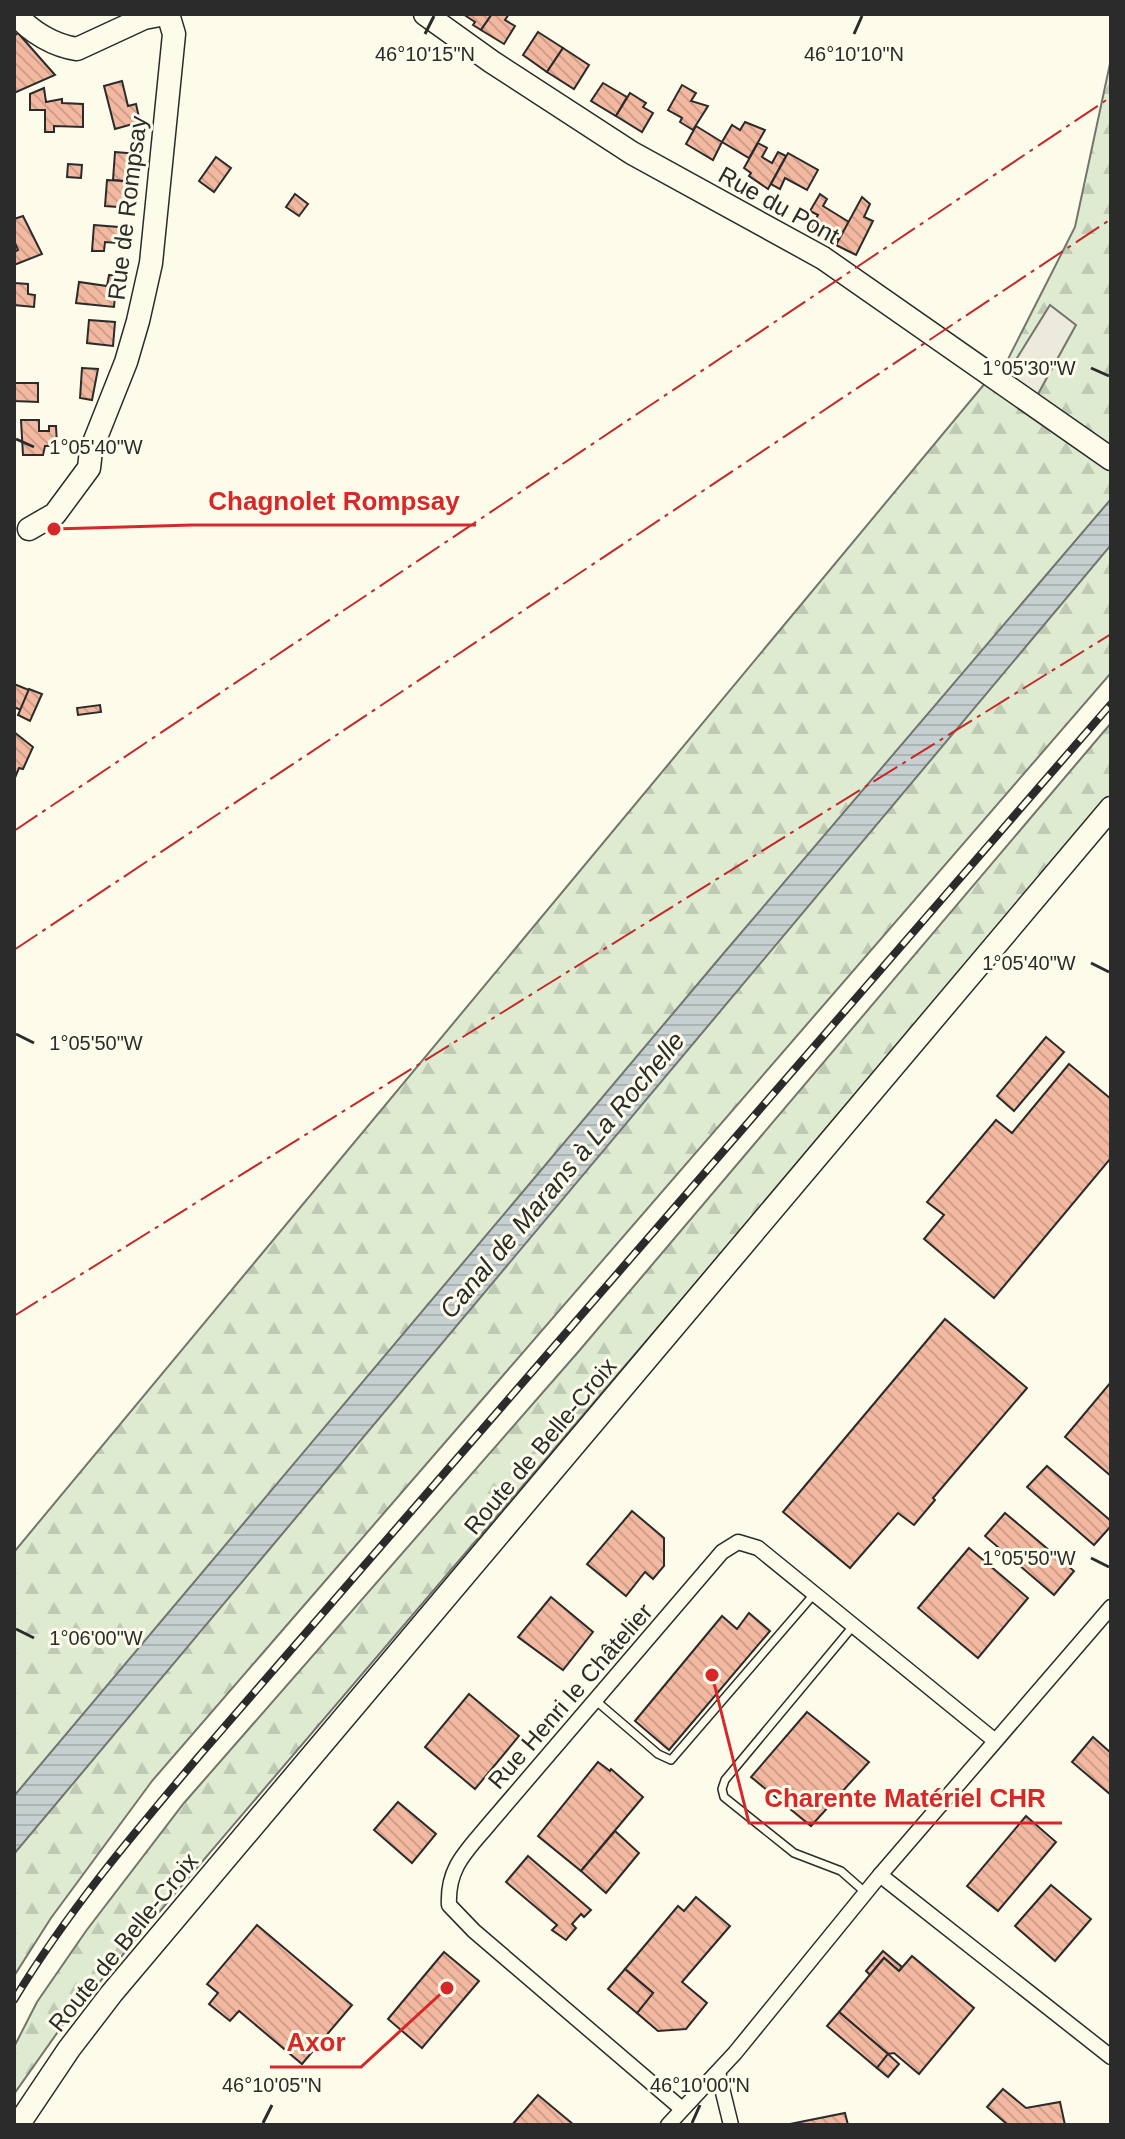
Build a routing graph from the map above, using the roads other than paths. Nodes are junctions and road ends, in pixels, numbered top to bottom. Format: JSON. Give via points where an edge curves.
{"nodes":[{"id":1,"x":16,"y":14,"type":"edge"},
{"id":2,"x":166,"y":14,"type":"edge"},
{"id":3,"x":425,"y":14,"type":"edge"},
{"id":4,"x":1106,"y":455,"type":"edge"},
{"id":5,"x":21,"y":536,"type":"edge"},
{"id":6,"x":1111,"y":808,"type":"edge"},
{"id":7,"x":815,"y":1593,"type":"junction"},
{"id":8,"x":1111,"y":1607,"type":"edge"},
{"id":9,"x":854,"y":1625,"type":"junction"},
{"id":10,"x":595,"y":1700,"type":"junction"},
{"id":11,"x":994,"y":1740,"type":"junction"},
{"id":12,"x":880,"y":1875,"type":"junction"},
{"id":13,"x":866,"y":1893,"type":"junction"},
{"id":14,"x":1111,"y":2057,"type":"edge"},
{"id":15,"x":718,"y":2072,"type":"junction"},
{"id":16,"x":682,"y":2109,"type":"junction"},
{"id":17,"x":18,"y":2125,"type":"edge"},
{"id":18,"x":668,"y":2125,"type":"edge"},
{"id":19,"x":731,"y":2125,"type":"edge"}],
"edges":[{"from":1,"to":2,"type":"street","via":[[33,31],[77,49],[144,18]]},
{"from":2,"to":5,"type":"street","name":"Rue de Rompsay","via":[[174,34],[151,263],[126,362],[91,450],[89,468],[55,514]]},
{"from":3,"to":4,"type":"street","name":"Rue du Pont","via":[[632,153],[823,258]]},
{"from":6,"to":17,"type":"street","name":"Route de Belle-Croix","via":[[112,1993]]},
{"from":7,"to":9,"type":"street","name":"Rue Henri le Châtelier"},
{"from":7,"to":10,"type":"street","name":"Rue Henri le Châtelier","via":[[758,1548],[738,1542],[722,1552]]},
{"from":7,"to":10,"type":"lane","via":[[671,1760]]},
{"from":8,"to":11,"type":"street"},
{"from":9,"to":11,"type":"street","name":"Rue Henri le Châtelier"},
{"from":9,"to":13,"type":"lane","via":[[722,1789],[724,1797],[794,1853],[841,1871]]},
{"from":10,"to":16,"type":"street","name":"Rue Henri le Châtelier","via":[[459,1859],[449,1905]]},
{"from":11,"to":12,"type":"street"},
{"from":12,"to":13,"type":"street"},
{"from":12,"to":14,"type":"street"},
{"from":13,"to":15,"type":"street"},
{"from":15,"to":16,"type":"street"},
{"from":15,"to":19,"type":"street"},
{"from":16,"to":18,"type":"street"}]}
